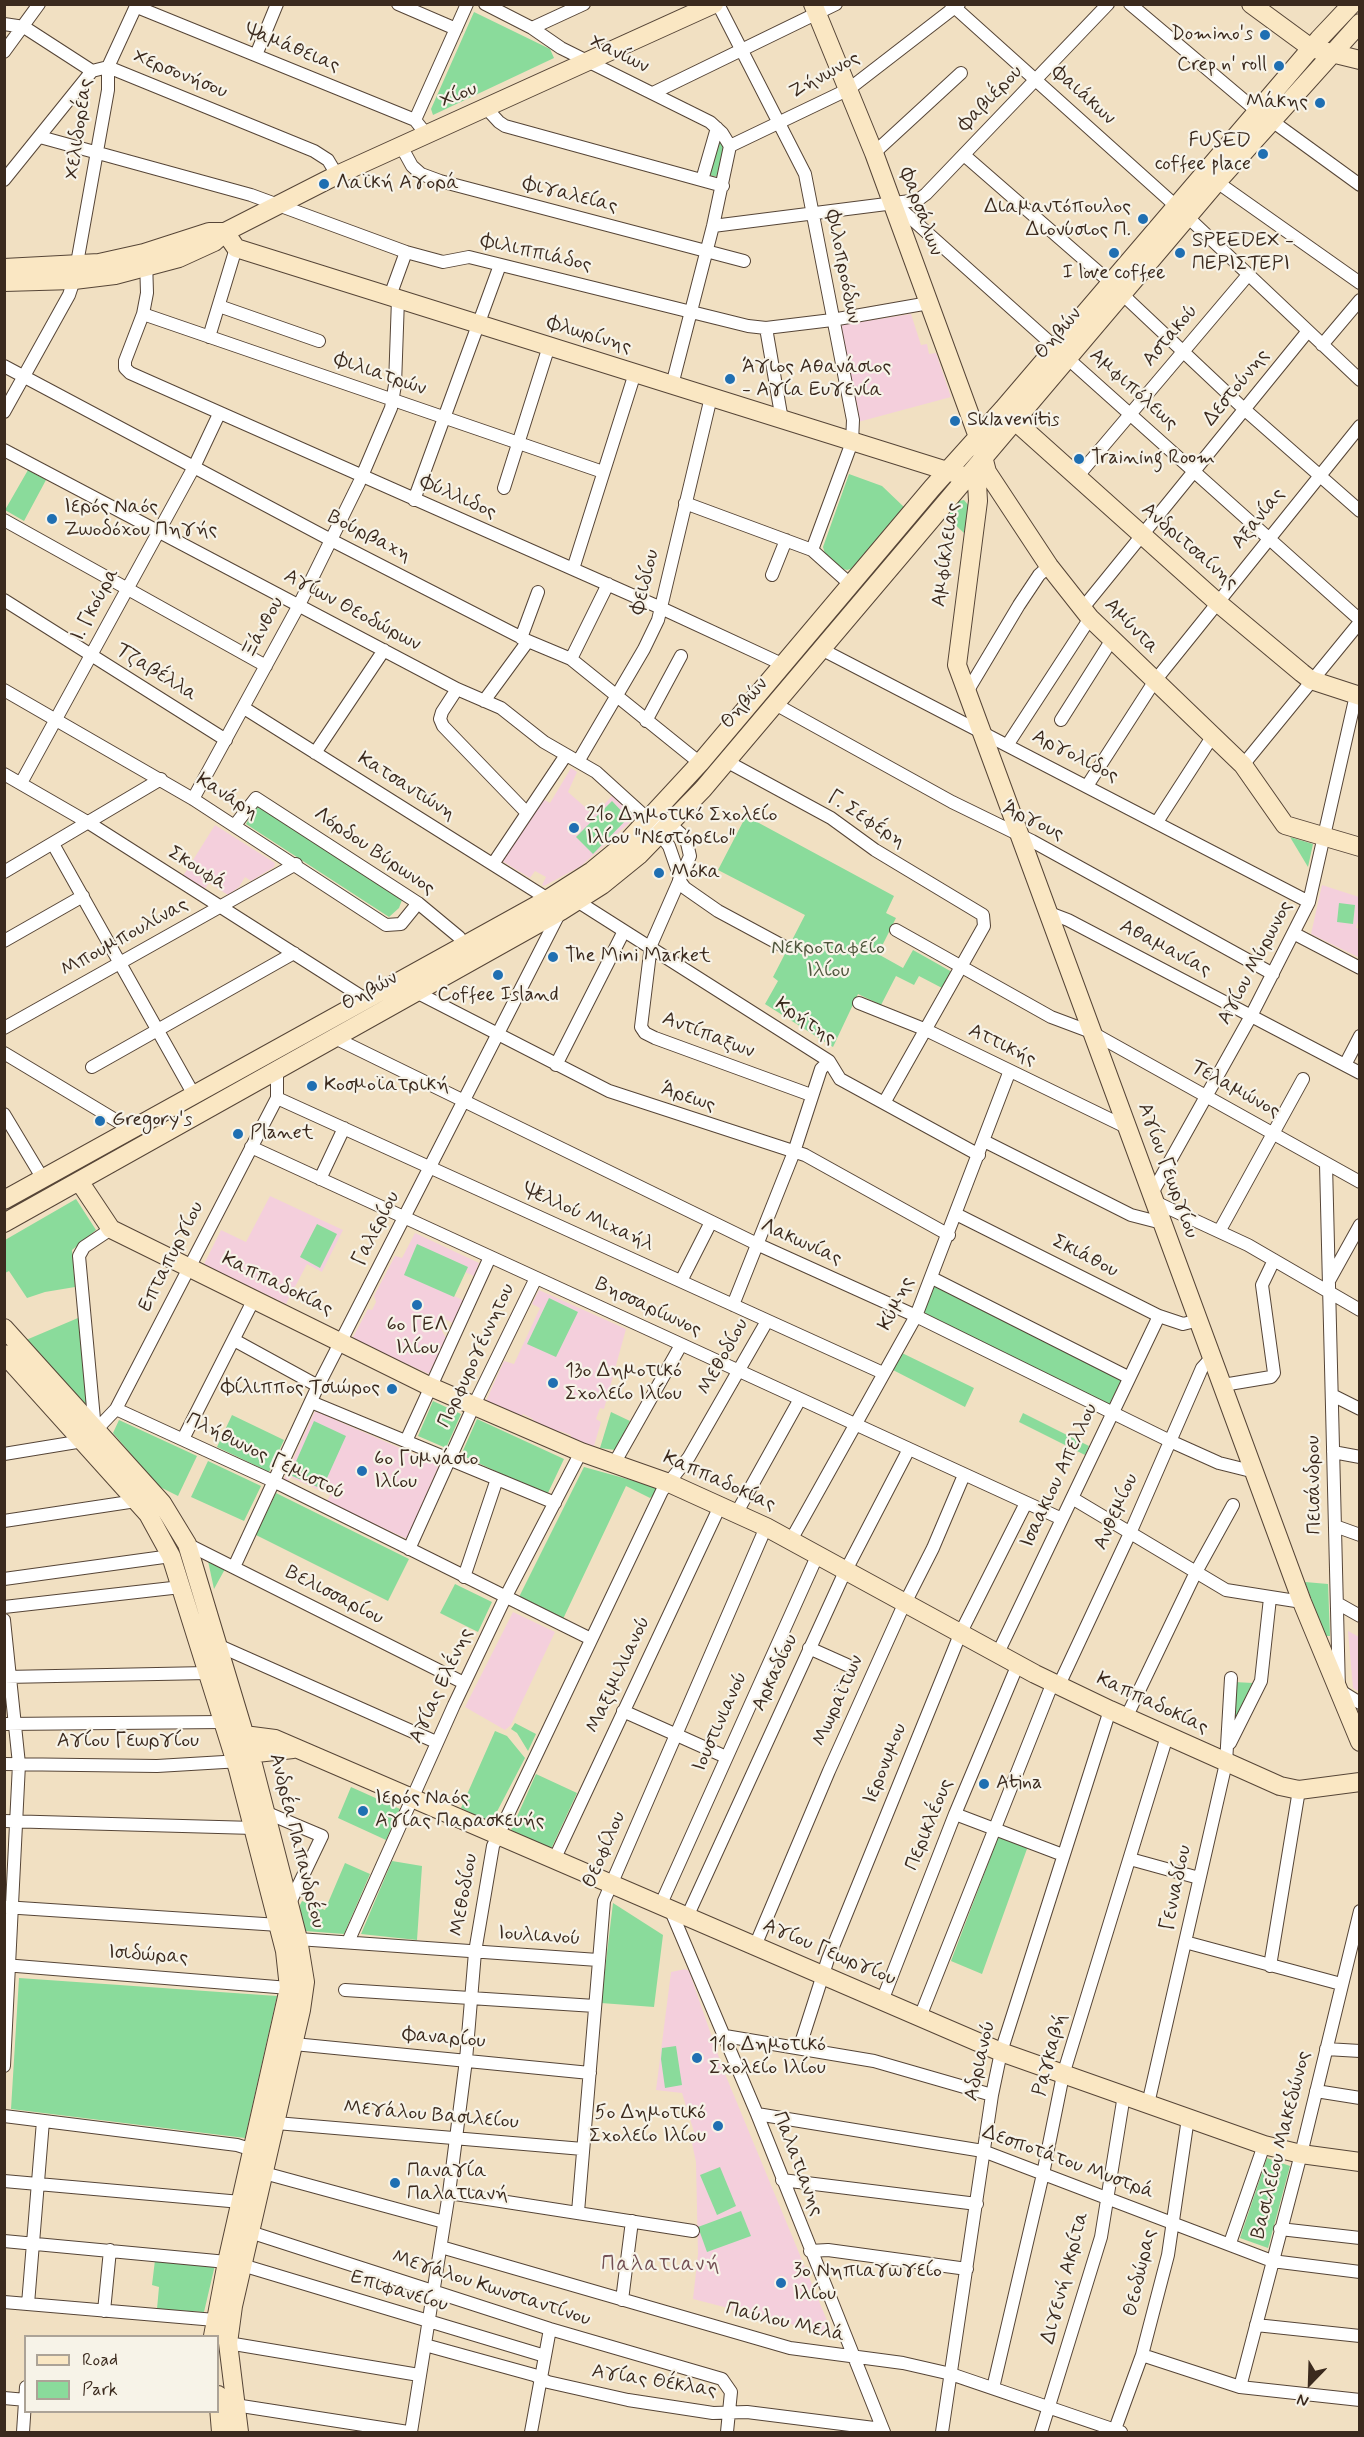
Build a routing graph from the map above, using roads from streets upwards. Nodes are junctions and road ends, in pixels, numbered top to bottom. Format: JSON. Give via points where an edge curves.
{"nodes":[{"id":1,"x":39,"y":4,"type":"edge"},
{"id":2,"x":277,"y":4,"type":"edge"},
{"id":3,"x":398,"y":4,"type":"edge"},
{"id":4,"x":466,"y":4,"type":"edge"},
{"id":5,"x":485,"y":4,"type":"edge"},
{"id":6,"x":584,"y":4,"type":"edge"},
{"id":7,"x":716,"y":4,"type":"edge"},
{"id":8,"x":836,"y":4,"type":"edge"},
{"id":9,"x":1108,"y":4,"type":"edge"},
{"id":10,"x":1130,"y":4,"type":"edge"},
{"id":11,"x":1251,"y":4,"type":"edge"},
{"id":12,"x":1272,"y":4,"type":"edge"},
{"id":13,"x":1352,"y":4,"type":"edge"},
{"id":14,"x":137,"y":6,"type":"edge"},
{"id":15,"x":955,"y":6,"type":"edge"},
{"id":16,"x":814,"y":9,"type":"edge"},
{"id":17,"x":1359,"y":23,"type":"edge"},
{"id":18,"x":4,"y":24,"type":"edge"},
{"id":19,"x":24,"y":27,"type":"junction"},
{"id":20,"x":532,"y":28,"type":"junction"},
{"id":21,"x":456,"y":29,"type":"junction"},
{"id":22,"x":1315,"y":43,"type":"junction"},
{"id":23,"x":743,"y":51,"type":"junction"},
{"id":24,"x":4,"y":52,"type":"edge"},
{"id":25,"x":1331,"y":53,"type":"junction"},
{"id":26,"x":256,"y":55,"type":"junction"},
{"id":27,"x":1359,"y":60,"type":"edge"},
{"id":28,"x":589,"y":62,"type":"junction"},
{"id":29,"x":108,"y":67,"type":"junction"},
{"id":30,"x":92,"y":71,"type":"junction"},
{"id":31,"x":961,"y":73,"type":"dead end"},
{"id":32,"x":1036,"y":80,"type":"junction"},
{"id":33,"x":849,"y":89,"type":"junction"},
{"id":34,"x":654,"y":93,"type":"junction"},
{"id":35,"x":487,"y":108,"type":"junction"},
{"id":36,"x":1265,"y":116,"type":"junction"},
{"id":37,"x":780,"y":122,"type":"junction"},
{"id":38,"x":421,"y":127,"type":"junction"},
{"id":39,"x":717,"y":128,"type":"junction"},
{"id":40,"x":40,"y":136,"type":"junction"},
{"id":41,"x":401,"y":146,"type":"junction"},
{"id":42,"x":730,"y":146,"type":"junction"},
{"id":43,"x":98,"y":152,"type":"junction"},
{"id":44,"x":874,"y":153,"type":"junction"},
{"id":45,"x":964,"y":155,"type":"junction"},
{"id":46,"x":338,"y":175,"type":"junction"},
{"id":47,"x":4,"y":180,"type":"edge"},
{"id":48,"x":702,"y":180,"type":"junction"},
{"id":49,"x":1217,"y":182,"type":"junction"},
{"id":50,"x":1359,"y":185,"type":"edge"},
{"id":51,"x":723,"y":186,"type":"junction"},
{"id":52,"x":893,"y":203,"type":"junction"},
{"id":53,"x":276,"y":206,"type":"junction"},
{"id":54,"x":1182,"y":212,"type":"junction"},
{"id":55,"x":812,"y":214,"type":"junction"},
{"id":56,"x":713,"y":226,"type":"junction"},
{"id":57,"x":225,"y":232,"type":"junction"},
{"id":58,"x":236,"y":248,"type":"junction"},
{"id":59,"x":707,"y":250,"type":"junction"},
{"id":60,"x":406,"y":252,"type":"junction"},
{"id":61,"x":146,"y":260,"type":"junction"},
{"id":62,"x":744,"y":261,"type":"dead end"},
{"id":63,"x":500,"y":264,"type":"junction"},
{"id":64,"x":4,"y":268,"type":"edge"},
{"id":65,"x":76,"y":273,"type":"junction"},
{"id":66,"x":1248,"y":275,"type":"junction"},
{"id":67,"x":4,"y":282,"type":"edge"},
{"id":68,"x":1359,"y":283,"type":"edge"},
{"id":69,"x":1116,"y":289,"type":"junction"},
{"id":70,"x":394,"y":298,"type":"junction"},
{"id":71,"x":1359,"y":300,"type":"edge"},
{"id":72,"x":929,"y":303,"type":"junction"},
{"id":73,"x":219,"y":306,"type":"junction"},
{"id":74,"x":691,"y":311,"type":"junction"},
{"id":75,"x":143,"y":314,"type":"junction"},
{"id":76,"x":832,"y":320,"type":"junction"},
{"id":77,"x":479,"y":324,"type":"junction"},
{"id":78,"x":766,"y":328,"type":"junction"},
{"id":79,"x":1308,"y":331,"type":"junction"},
{"id":80,"x":209,"y":337,"type":"junction"},
{"id":81,"x":319,"y":341,"type":"dead end"},
{"id":82,"x":1322,"y":345,"type":"junction"},
{"id":83,"x":549,"y":346,"type":"junction"},
{"id":84,"x":1183,"y":352,"type":"junction"},
{"id":85,"x":1062,"y":353,"type":"junction"},
{"id":86,"x":4,"y":366,"type":"edge"},
{"id":87,"x":635,"y":373,"type":"junction"},
{"id":88,"x":25,"y":377,"type":"junction"},
{"id":89,"x":1359,"y":380,"type":"edge"},
{"id":90,"x":672,"y":385,"type":"junction"},
{"id":91,"x":711,"y":397,"type":"junction"},
{"id":92,"x":393,"y":400,"type":"junction"},
{"id":93,"x":1244,"y":409,"type":"junction"},
{"id":94,"x":4,"y":412,"type":"edge"},
{"id":95,"x":219,"y":414,"type":"junction"},
{"id":96,"x":1130,"y":414,"type":"junction"},
{"id":97,"x":1009,"y":415,"type":"junction"},
{"id":98,"x":445,"y":418,"type":"junction"},
{"id":99,"x":782,"y":420,"type":"junction"},
{"id":100,"x":1359,"y":426,"type":"edge"},
{"id":101,"x":978,"y":437,"type":"junction"},
{"id":102,"x":852,"y":442,"type":"junction"},
{"id":103,"x":518,"y":443,"type":"junction"},
{"id":104,"x":4,"y":450,"type":"edge"},
{"id":105,"x":984,"y":458,"type":"junction"},
{"id":106,"x":194,"y":467,"type":"junction"},
{"id":107,"x":1194,"y":471,"type":"junction"},
{"id":108,"x":603,"y":472,"type":"junction"},
{"id":109,"x":948,"y":472,"type":"junction"},
{"id":110,"x":362,"y":476,"type":"junction"},
{"id":111,"x":966,"y":477,"type":"junction"},
{"id":112,"x":1077,"y":477,"type":"junction"},
{"id":113,"x":1318,"y":477,"type":"junction"},
{"id":114,"x":504,"y":488,"type":"dead end"},
{"id":115,"x":414,"y":500,"type":"junction"},
{"id":116,"x":685,"y":503,"type":"junction"},
{"id":117,"x":1359,"y":511,"type":"edge"},
{"id":118,"x":4,"y":520,"type":"edge"},
{"id":119,"x":157,"y":532,"type":"junction"},
{"id":120,"x":1142,"y":535,"type":"junction"},
{"id":121,"x":1268,"y":538,"type":"junction"},
{"id":122,"x":331,"y":540,"type":"junction"},
{"id":123,"x":786,"y":540,"type":"junction"},
{"id":124,"x":812,"y":550,"type":"junction"},
{"id":125,"x":1049,"y":566,"type":"junction"},
{"id":126,"x":573,"y":569,"type":"junction"},
{"id":127,"x":772,"y":575,"type":"dead end"},
{"id":128,"x":608,"y":584,"type":"junction"},
{"id":129,"x":850,"y":584,"type":"junction"},
{"id":130,"x":128,"y":588,"type":"junction"},
{"id":131,"x":538,"y":592,"type":"dead end"},
{"id":132,"x":4,"y":600,"type":"edge"},
{"id":133,"x":1217,"y":602,"type":"junction"},
{"id":134,"x":299,"y":605,"type":"junction"},
{"id":135,"x":661,"y":608,"type":"junction"},
{"id":136,"x":1086,"y":614,"type":"junction"},
{"id":137,"x":1359,"y":621,"type":"edge"},
{"id":138,"x":524,"y":639,"type":"junction"},
{"id":139,"x":1111,"y":641,"type":"junction"},
{"id":140,"x":384,"y":650,"type":"junction"},
{"id":141,"x":821,"y":650,"type":"junction"},
{"id":142,"x":91,"y":655,"type":"junction"},
{"id":143,"x":681,"y":656,"type":"dead end"},
{"id":144,"x":571,"y":659,"type":"junction"},
{"id":145,"x":784,"y":665,"type":"junction"},
{"id":146,"x":957,"y":665,"type":"joint"},
{"id":147,"x":266,"y":666,"type":"junction"},
{"id":148,"x":1311,"y":680,"type":"junction"},
{"id":149,"x":1154,"y":682,"type":"junction"},
{"id":150,"x":457,"y":689,"type":"junction"},
{"id":151,"x":4,"y":690,"type":"edge"},
{"id":152,"x":967,"y":692,"type":"junction"},
{"id":153,"x":1358,"y":696,"type":"edge"},
{"id":154,"x":616,"y":697,"type":"junction"},
{"id":155,"x":484,"y":700,"type":"junction"},
{"id":156,"x":775,"y":704,"type":"junction"},
{"id":157,"x":244,"y":708,"type":"junction"},
{"id":158,"x":57,"y":719,"type":"junction"},
{"id":159,"x":1061,"y":720,"type":"dead end"},
{"id":160,"x":646,"y":721,"type":"junction"},
{"id":161,"x":981,"y":731,"type":"junction"},
{"id":162,"x":1212,"y":737,"type":"junction"},
{"id":163,"x":226,"y":740,"type":"junction"},
{"id":164,"x":1008,"y":744,"type":"junction"},
{"id":165,"x":315,"y":753,"type":"junction"},
{"id":166,"x":566,"y":755,"type":"junction"},
{"id":167,"x":579,"y":760,"type":"junction"},
{"id":168,"x":726,"y":761,"type":"junction"},
{"id":169,"x":700,"y":764,"type":"junction"},
{"id":170,"x":1243,"y":765,"type":"junction"},
{"id":171,"x":4,"y":774,"type":"edge"},
{"id":172,"x":161,"y":779,"type":"junction"},
{"id":173,"x":21,"y":783,"type":"junction"},
{"id":174,"x":1087,"y":786,"type":"junction"},
{"id":175,"x":193,"y":799,"type":"junction"},
{"id":176,"x":526,"y":812,"type":"junction"},
{"id":177,"x":1157,"y":822,"type":"junction"},
{"id":178,"x":89,"y":823,"type":"junction"},
{"id":179,"x":235,"y":825,"type":"junction"},
{"id":180,"x":660,"y":827,"type":"junction"},
{"id":181,"x":1019,"y":836,"type":"junction"},
{"id":182,"x":1324,"y":837,"type":"junction"},
{"id":183,"x":53,"y":844,"type":"junction"},
{"id":184,"x":1359,"y":847,"type":"edge"},
{"id":185,"x":296,"y":864,"type":"junction"},
{"id":186,"x":493,"y":864,"type":"junction"},
{"id":187,"x":4,"y":872,"type":"edge"},
{"id":188,"x":679,"y":878,"type":"junction"},
{"id":189,"x":83,"y":896,"type":"junction"},
{"id":190,"x":577,"y":901,"type":"junction"},
{"id":191,"x":1310,"y":902,"type":"junction"},
{"id":192,"x":418,"y":903,"type":"junction"},
{"id":193,"x":555,"y":905,"type":"junction"},
{"id":194,"x":220,"y":907,"type":"junction"},
{"id":195,"x":1047,"y":912,"type":"junction"},
{"id":196,"x":896,"y":930,"type":"dead end"},
{"id":197,"x":624,"y":931,"type":"junction"},
{"id":198,"x":1295,"y":934,"type":"junction"},
{"id":199,"x":4,"y":940,"type":"edge"},
{"id":200,"x":651,"y":945,"type":"junction"},
{"id":201,"x":464,"y":946,"type":"junction"},
{"id":202,"x":783,"y":946,"type":"dead end"},
{"id":203,"x":294,"y":953,"type":"junction"},
{"id":204,"x":121,"y":962,"type":"junction"},
{"id":205,"x":1359,"y":968,"type":"edge"},
{"id":206,"x":960,"y":969,"type":"junction"},
{"id":207,"x":1273,"y":974,"type":"junction"},
{"id":208,"x":416,"y":992,"type":"junction"},
{"id":209,"x":367,"y":1000,"type":"junction"},
{"id":210,"x":859,"y":1003,"type":"dead end"},
{"id":211,"x":1251,"y":1016,"type":"junction"},
{"id":212,"x":4,"y":1028,"type":"edge"},
{"id":213,"x":924,"y":1029,"type":"junction"},
{"id":214,"x":159,"y":1030,"type":"junction"},
{"id":215,"x":1091,"y":1032,"type":"junction"},
{"id":216,"x":497,"y":1036,"type":"junction"},
{"id":217,"x":1359,"y":1036,"type":"edge"},
{"id":218,"x":335,"y":1038,"type":"junction"},
{"id":219,"x":4,"y":1053,"type":"edge"},
{"id":220,"x":829,"y":1060,"type":"junction"},
{"id":221,"x":556,"y":1065,"type":"junction"},
{"id":222,"x":1345,"y":1065,"type":"junction"},
{"id":223,"x":92,"y":1067,"type":"dead end"},
{"id":224,"x":277,"y":1070,"type":"junction"},
{"id":225,"x":1009,"y":1073,"type":"junction"},
{"id":226,"x":1359,"y":1073,"type":"edge"},
{"id":227,"x":1303,"y":1079,"type":"dead end"},
{"id":228,"x":194,"y":1095,"type":"junction"},
{"id":229,"x":811,"y":1095,"type":"junction"},
{"id":230,"x":1206,"y":1097,"type":"junction"},
{"id":231,"x":277,"y":1098,"type":"junction"},
{"id":232,"x":464,"y":1102,"type":"junction"},
{"id":233,"x":884,"y":1103,"type":"junction"},
{"id":234,"x":4,"y":1114,"type":"edge"},
{"id":235,"x":1126,"y":1126,"type":"junction"},
{"id":236,"x":344,"y":1128,"type":"junction"},
{"id":237,"x":132,"y":1130,"type":"junction"},
{"id":238,"x":1275,"y":1135,"type":"junction"},
{"id":239,"x":984,"y":1141,"type":"junction"},
{"id":240,"x":251,"y":1147,"type":"junction"},
{"id":241,"x":794,"y":1152,"type":"junction"},
{"id":242,"x":979,"y":1155,"type":"junction"},
{"id":243,"x":1326,"y":1164,"type":"junction"},
{"id":244,"x":430,"y":1167,"type":"junction"},
{"id":245,"x":43,"y":1179,"type":"junction"},
{"id":246,"x":320,"y":1179,"type":"junction"},
{"id":247,"x":79,"y":1181,"type":"junction"},
{"id":248,"x":1359,"y":1182,"type":"edge"},
{"id":249,"x":1152,"y":1198,"type":"junction"},
{"id":250,"x":4,"y":1200,"type":"edge"},
{"id":251,"x":956,"y":1214,"type":"junction"},
{"id":252,"x":405,"y":1218,"type":"junction"},
{"id":253,"x":4,"y":1222,"type":"edge"},
{"id":254,"x":711,"y":1222,"type":"junction"},
{"id":255,"x":1162,"y":1223,"type":"junction"},
{"id":256,"x":1359,"y":1225,"type":"edge"},
{"id":257,"x":111,"y":1229,"type":"junction"},
{"id":258,"x":1220,"y":1230,"type":"junction"},
{"id":259,"x":949,"y":1235,"type":"junction"},
{"id":260,"x":759,"y":1245,"type":"junction"},
{"id":261,"x":490,"y":1257,"type":"junction"},
{"id":262,"x":1274,"y":1260,"type":"junction"},
{"id":263,"x":189,"y":1267,"type":"junction"},
{"id":264,"x":536,"y":1278,"type":"junction"},
{"id":265,"x":932,"y":1278,"type":"junction"},
{"id":266,"x":681,"y":1281,"type":"junction"},
{"id":267,"x":1329,"y":1286,"type":"junction"},
{"id":268,"x":254,"y":1299,"type":"junction"},
{"id":269,"x":733,"y":1305,"type":"junction"},
{"id":270,"x":1359,"y":1310,"type":"edge"},
{"id":271,"x":916,"y":1316,"type":"junction"},
{"id":272,"x":1159,"y":1316,"type":"junction"},
{"id":273,"x":767,"y":1320,"type":"junction"},
{"id":274,"x":1199,"y":1320,"type":"junction"},
{"id":275,"x":4,"y":1328,"type":"edge"},
{"id":276,"x":234,"y":1340,"type":"junction"},
{"id":277,"x":341,"y":1342,"type":"junction"},
{"id":278,"x":681,"y":1345,"type":"junction"},
{"id":279,"x":5,"y":1355,"type":"edge"},
{"id":280,"x":1213,"y":1356,"type":"junction"},
{"id":281,"x":740,"y":1372,"type":"junction"},
{"id":282,"x":883,"y":1373,"type":"junction"},
{"id":283,"x":1128,"y":1377,"type":"junction"},
{"id":284,"x":1223,"y":1385,"type":"junction"},
{"id":285,"x":318,"y":1386,"type":"junction"},
{"id":286,"x":431,"y":1387,"type":"junction"},
{"id":287,"x":1332,"y":1395,"type":"junction"},
{"id":288,"x":800,"y":1399,"type":"junction"},
{"id":289,"x":311,"y":1402,"type":"junction"},
{"id":290,"x":474,"y":1405,"type":"junction"},
{"id":291,"x":116,"y":1409,"type":"junction"},
{"id":292,"x":1359,"y":1409,"type":"edge"},
{"id":293,"x":1112,"y":1412,"type":"junction"},
{"id":294,"x":856,"y":1425,"type":"junction"},
{"id":295,"x":89,"y":1436,"type":"junction"},
{"id":296,"x":183,"y":1439,"type":"junction"},
{"id":297,"x":406,"y":1441,"type":"junction"},
{"id":298,"x":1170,"y":1441,"type":"junction"},
{"id":299,"x":909,"y":1449,"type":"junction"},
{"id":300,"x":581,"y":1452,"type":"junction"},
{"id":301,"x":1333,"y":1452,"type":"junction"},
{"id":302,"x":4,"y":1454,"type":"edge"},
{"id":303,"x":1359,"y":1457,"type":"edge"},
{"id":304,"x":450,"y":1460,"type":"junction"},
{"id":305,"x":615,"y":1462,"type":"junction"},
{"id":306,"x":1255,"y":1472,"type":"junction"},
{"id":307,"x":964,"y":1474,"type":"junction"},
{"id":308,"x":497,"y":1479,"type":"junction"},
{"id":309,"x":273,"y":1482,"type":"junction"},
{"id":310,"x":669,"y":1483,"type":"junction"},
{"id":311,"x":1072,"y":1498,"type":"junction"},
{"id":312,"x":136,"y":1501,"type":"junction"},
{"id":313,"x":555,"y":1503,"type":"junction"},
{"id":314,"x":1026,"y":1503,"type":"junction"},
{"id":315,"x":1233,"y":1505,"type":"dead end"},
{"id":316,"x":728,"y":1510,"type":"junction"},
{"id":317,"x":1062,"y":1520,"type":"junction"},
{"id":318,"x":4,"y":1521,"type":"edge"},
{"id":319,"x":1335,"y":1526,"type":"junction"},
{"id":320,"x":766,"y":1527,"type":"junction"},
{"id":321,"x":1131,"y":1531,"type":"junction"},
{"id":322,"x":1359,"y":1535,"type":"edge"},
{"id":323,"x":791,"y":1540,"type":"junction"},
{"id":324,"x":187,"y":1544,"type":"junction"},
{"id":325,"x":409,"y":1549,"type":"junction"},
{"id":326,"x":818,"y":1554,"type":"junction"},
{"id":327,"x":171,"y":1556,"type":"junction"},
{"id":328,"x":234,"y":1567,"type":"junction"},
{"id":329,"x":848,"y":1570,"type":"junction"},
{"id":330,"x":1196,"y":1572,"type":"junction"},
{"id":331,"x":464,"y":1577,"type":"junction"},
{"id":332,"x":4,"y":1579,"type":"edge"},
{"id":333,"x":181,"y":1587,"type":"junction"},
{"id":334,"x":505,"y":1598,"type":"junction"},
{"id":335,"x":1270,"y":1598,"type":"junction"},
{"id":336,"x":906,"y":1601,"type":"junction"},
{"id":337,"x":1302,"y":1602,"type":"junction"},
{"id":338,"x":1337,"y":1603,"type":"junction"},
{"id":339,"x":4,"y":1607,"type":"edge"},
{"id":340,"x":1359,"y":1616,"type":"edge"},
{"id":341,"x":4,"y":1620,"type":"edge"},
{"id":342,"x":961,"y":1632,"type":"junction"},
{"id":343,"x":591,"y":1639,"type":"junction"},
{"id":344,"x":215,"y":1644,"type":"junction"},
{"id":345,"x":809,"y":1648,"type":"junction"},
{"id":346,"x":998,"y":1653,"type":"junction"},
{"id":347,"x":1018,"y":1664,"type":"junction"},
{"id":348,"x":847,"y":1665,"type":"dead end"},
{"id":349,"x":208,"y":1673,"type":"junction"},
{"id":350,"x":8,"y":1677,"type":"edge"},
{"id":351,"x":1231,"y":1678,"type":"dead end"},
{"id":352,"x":464,"y":1683,"type":"junction"},
{"id":353,"x":1056,"y":1684,"type":"junction"},
{"id":354,"x":1339,"y":1690,"type":"junction"},
{"id":355,"x":1359,"y":1703,"type":"edge"},
{"id":356,"x":623,"y":1711,"type":"junction"},
{"id":357,"x":1118,"y":1714,"type":"junction"},
{"id":358,"x":11,"y":1724,"type":"edge"},
{"id":359,"x":677,"y":1735,"type":"junction"},
{"id":360,"x":1167,"y":1736,"type":"junction"},
{"id":361,"x":436,"y":1742,"type":"junction"},
{"id":362,"x":1359,"y":1742,"type":"edge"},
{"id":363,"x":1229,"y":1744,"type":"junction"},
{"id":364,"x":238,"y":1747,"type":"junction"},
{"id":365,"x":726,"y":1757,"type":"junction"},
{"id":366,"x":1226,"y":1763,"type":"junction"},
{"id":367,"x":4,"y":1764,"type":"edge"},
{"id":368,"x":19,"y":1764,"type":"junction"},
{"id":369,"x":1359,"y":1782,"type":"edge"},
{"id":370,"x":1299,"y":1790,"type":"junction"},
{"id":371,"x":411,"y":1799,"type":"junction"},
{"id":372,"x":265,"y":1812,"type":"junction"},
{"id":373,"x":955,"y":1814,"type":"junction"},
{"id":374,"x":4,"y":1821,"type":"edge"},
{"id":375,"x":18,"y":1821,"type":"junction"},
{"id":376,"x":254,"y":1827,"type":"junction"},
{"id":377,"x":996,"y":1829,"type":"junction"},
{"id":378,"x":496,"y":1836,"type":"junction"},
{"id":379,"x":1063,"y":1855,"type":"junction"},
{"id":380,"x":1130,"y":1858,"type":"junction"},
{"id":381,"x":554,"y":1860,"type":"junction"},
{"id":382,"x":1199,"y":1878,"type":"junction"},
{"id":383,"x":609,"y":1884,"type":"junction"},
{"id":384,"x":289,"y":1905,"type":"junction"},
{"id":385,"x":9,"y":1907,"type":"edge"},
{"id":386,"x":673,"y":1911,"type":"junction"},
{"id":387,"x":1359,"y":1911,"type":"edge"},
{"id":388,"x":279,"y":1925,"type":"junction"},
{"id":389,"x":298,"y":1939,"type":"junction"},
{"id":390,"x":348,"y":1942,"type":"junction"},
{"id":391,"x":1185,"y":1942,"type":"junction"},
{"id":392,"x":755,"y":1946,"type":"junction"},
{"id":393,"x":1356,"y":1947,"type":"edge"},
{"id":394,"x":475,"y":1952,"type":"junction"},
{"id":395,"x":598,"y":1960,"type":"junction"},
{"id":396,"x":7,"y":1966,"type":"edge"},
{"id":397,"x":1270,"y":1966,"type":"junction"},
{"id":398,"x":822,"y":1975,"type":"junction"},
{"id":399,"x":1341,"y":1984,"type":"junction"},
{"id":400,"x":289,"y":1988,"type":"junction"},
{"id":401,"x":345,"y":1990,"type":"dead end"},
{"id":402,"x":471,"y":1998,"type":"junction"},
{"id":403,"x":882,"y":2001,"type":"junction"},
{"id":404,"x":596,"y":2006,"type":"junction"},
{"id":405,"x":920,"y":2017,"type":"junction"},
{"id":406,"x":725,"y":2036,"type":"junction"},
{"id":407,"x":294,"y":2044,"type":"junction"},
{"id":408,"x":800,"y":2046,"type":"junction"},
{"id":409,"x":1326,"y":2049,"type":"junction"},
{"id":410,"x":1359,"y":2051,"type":"edge"},
{"id":411,"x":1001,"y":2052,"type":"junction"},
{"id":412,"x":466,"y":2060,"type":"junction"},
{"id":413,"x":4,"y":2066,"type":"edge"},
{"id":414,"x":590,"y":2073,"type":"junction"},
{"id":415,"x":1063,"y":2075,"type":"junction"},
{"id":416,"x":1316,"y":2091,"type":"junction"},
{"id":417,"x":992,"y":2095,"type":"junction"},
{"id":418,"x":1124,"y":2096,"type":"junction"},
{"id":419,"x":1359,"y":2098,"type":"edge"},
{"id":420,"x":1148,"y":2104,"type":"junction"},
{"id":421,"x":757,"y":2115,"type":"junction"},
{"id":422,"x":4,"y":2116,"type":"edge"},
{"id":423,"x":1188,"y":2118,"type":"junction"},
{"id":424,"x":43,"y":2121,"type":"junction"},
{"id":425,"x":276,"y":2123,"type":"junction"},
{"id":426,"x":456,"y":2137,"type":"junction"},
{"id":427,"x":1264,"y":2145,"type":"junction"},
{"id":428,"x":583,"y":2149,"type":"junction"},
{"id":429,"x":253,"y":2150,"type":"junction"},
{"id":430,"x":983,"y":2151,"type":"junction"},
{"id":431,"x":1301,"y":2154,"type":"junction"},
{"id":432,"x":1359,"y":2162,"type":"edge"},
{"id":433,"x":264,"y":2174,"type":"junction"},
{"id":434,"x":1043,"y":2174,"type":"junction"},
{"id":435,"x":782,"y":2180,"type":"junction"},
{"id":436,"x":4,"y":2181,"type":"edge"},
{"id":437,"x":37,"y":2184,"type":"junction"},
{"id":438,"x":449,"y":2193,"type":"junction"},
{"id":439,"x":1107,"y":2198,"type":"junction"},
{"id":440,"x":241,"y":2202,"type":"junction"},
{"id":441,"x":977,"y":2204,"type":"junction"},
{"id":442,"x":578,"y":2212,"type":"junction"},
{"id":443,"x":632,"y":2220,"type":"junction"},
{"id":444,"x":1173,"y":2221,"type":"junction"},
{"id":445,"x":444,"y":2222,"type":"junction"},
{"id":446,"x":1280,"y":2229,"type":"junction"},
{"id":447,"x":693,"y":2231,"type":"dead end"},
{"id":448,"x":250,"y":2232,"type":"junction"},
{"id":449,"x":1359,"y":2238,"type":"edge"},
{"id":450,"x":4,"y":2241,"type":"edge"},
{"id":451,"x":1230,"y":2243,"type":"junction"},
{"id":452,"x":32,"y":2244,"type":"junction"},
{"id":453,"x":441,"y":2247,"type":"junction"},
{"id":454,"x":110,"y":2250,"type":"junction"},
{"id":455,"x":810,"y":2251,"type":"junction"},
{"id":456,"x":1272,"y":2261,"type":"junction"},
{"id":457,"x":234,"y":2264,"type":"junction"},
{"id":458,"x":967,"y":2269,"type":"junction"},
{"id":459,"x":1359,"y":2272,"type":"edge"},
{"id":460,"x":433,"y":2291,"type":"junction"},
{"id":461,"x":622,"y":2300,"type":"junction"},
{"id":462,"x":4,"y":2302,"type":"edge"},
{"id":463,"x":28,"y":2304,"type":"junction"},
{"id":464,"x":104,"y":2311,"type":"junction"},
{"id":465,"x":429,"y":2320,"type":"junction"},
{"id":466,"x":1256,"y":2325,"type":"junction"},
{"id":467,"x":550,"y":2329,"type":"junction"},
{"id":468,"x":218,"y":2333,"type":"edge"},
{"id":469,"x":1359,"y":2336,"type":"edge"},
{"id":470,"x":425,"y":2345,"type":"junction"},
{"id":471,"x":219,"y":2350,"type":"edge"},
{"id":472,"x":1142,"y":2355,"type":"junction"},
{"id":473,"x":545,"y":2356,"type":"junction"},
{"id":474,"x":853,"y":2358,"type":"junction"},
{"id":475,"x":951,"y":2374,"type":"junction"},
{"id":476,"x":419,"y":2375,"type":"junction"},
{"id":477,"x":541,"y":2379,"type":"junction"},
{"id":478,"x":1240,"y":2387,"type":"junction"},
{"id":479,"x":993,"y":2388,"type":"junction"},
{"id":480,"x":24,"y":2395,"type":"edge"},
{"id":481,"x":4,"y":2398,"type":"edge"},
{"id":482,"x":1359,"y":2400,"type":"edge"},
{"id":483,"x":222,"y":2402,"type":"edge"},
{"id":484,"x":1048,"y":2408,"type":"junction"},
{"id":485,"x":24,"y":2413,"type":"edge"},
{"id":486,"x":730,"y":2413,"type":"junction"},
{"id":487,"x":883,"y":2431,"type":"edge"},
{"id":488,"x":1116,"y":2432,"type":"edge"},
{"id":489,"x":23,"y":2433,"type":"edge"},
{"id":490,"x":221,"y":2433,"type":"edge"},
{"id":491,"x":239,"y":2433,"type":"edge"},
{"id":492,"x":409,"y":2433,"type":"edge"},
{"id":493,"x":531,"y":2433,"type":"edge"},
{"id":494,"x":727,"y":2433,"type":"edge"},
{"id":495,"x":942,"y":2433,"type":"edge"},
{"id":496,"x":1041,"y":2433,"type":"edge"}],
"edges":[{"from":1,"to":19,"type":"street"},
{"from":2,"to":26,"type":"street"},
{"from":3,"to":21,"type":"street"},
{"from":4,"to":21,"type":"street"},
{"from":5,"to":20,"type":"street","name":"Χανίων"},
{"from":6,"to":20,"type":"street"},
{"from":7,"to":23,"type":"street","name":"Φιλοπροόδων"},
{"from":7,"to":28,"type":"street","name":"Χίου"},
{"from":8,"to":16,"type":"street"},
{"from":9,"to":32,"type":"street","name":"Φαβιέρου"},
{"from":10,"to":36,"type":"street"},
{"from":11,"to":22,"type":"street"},
{"from":12,"to":22,"type":"street"},
{"from":13,"to":22,"type":"street","name":"Θηβών"},
{"from":14,"to":26,"type":"street","name":"Ψαμάθειας"},
{"from":14,"to":29,"type":"street","name":"Χελιδορέας"},
{"from":15,"to":32,"type":"street","name":"Φαιάκων"},
{"from":15,"to":33,"type":"street","name":"Ζήνωνος"},
{"from":16,"to":23,"type":"street"},
{"from":16,"to":33,"type":"street","name":"Φαρσάλων"},
{"from":17,"to":25,"type":"street","name":"Θηβών"},
{"from":18,"to":19,"type":"street"},
{"from":19,"to":24,"type":"street"},
{"from":19,"to":30,"type":"street"},
{"from":20,"to":28,"type":"street","name":"Χανίων"},
{"from":21,"to":38,"type":"street"},
{"from":22,"to":25,"type":"street"},
{"from":22,"to":36,"type":"street","name":"Θηβών"},
{"from":23,"to":34,"type":"street"},
{"from":23,"to":37,"type":"street","name":"Φιλοπροόδων"},
{"from":25,"to":27,"type":"street"},
{"from":25,"to":36,"type":"street","name":"Θηβών"},
{"from":26,"to":38,"type":"street","name":"Ψαμάθειας"},
{"from":28,"to":34,"type":"street","name":"Χανίων"},
{"from":28,"to":35,"type":"street","name":"Χίου"},
{"from":29,"to":30,"type":"street","name":"Χερσονήσου"},
{"from":29,"to":43,"type":"street","name":"Χελιδορέας"},
{"from":29,"to":46,"type":"street","name":"Χερσονήσου","via":[[314,151],[328,160]]},
{"from":30,"to":40,"type":"street"},
{"from":31,"to":44,"type":"street"},
{"from":32,"to":45,"type":"street","name":"Φαβιέρου"},
{"from":32,"to":54,"type":"street","name":"Φαιάκων"},
{"from":33,"to":37,"type":"street","name":"Ζήνωνος"},
{"from":33,"to":44,"type":"street","name":"Φαρσάλων"},
{"from":34,"to":39,"type":"street","name":"Χανίων"},
{"from":35,"to":38,"type":"street","name":"Χίου"},
{"from":35,"to":48,"type":"street","via":[[506,126]]},
{"from":36,"to":49,"type":"street","name":"Θηβών"},
{"from":36,"to":50,"type":"street"},
{"from":36,"to":54,"type":"street","name":"Θηβών"},
{"from":37,"to":42,"type":"street","name":"Ζήνωνος"},
{"from":37,"to":55,"type":"street","name":"Φιλοπροόδων","via":[[805,174]]},
{"from":38,"to":41,"type":"street","name":"Χίου"},
{"from":39,"to":42,"type":"street","name":"Χανίων"},
{"from":39,"to":48,"type":"street"},
{"from":40,"to":43,"type":"street","name":"Φιλιππιάδος"},
{"from":40,"to":47,"type":"street"},
{"from":41,"to":46,"type":"street","name":"Χίου"},
{"from":41,"to":59,"type":"street","name":"Φιγαλείας","via":[[412,166],[440,181]]},
{"from":42,"to":51,"type":"street"},
{"from":43,"to":53,"type":"street","name":"Φιλιππιάδος"},
{"from":43,"to":65,"type":"street","name":"Χελιδορέας"},
{"from":44,"to":52,"type":"street","name":"Φαρσάλων"},
{"from":45,"to":52,"type":"street","name":"Φαβιέρου","via":[[918,200]]},
{"from":45,"to":69,"type":"street"},
{"from":46,"to":53,"type":"street","name":"Χίου"},
{"from":48,"to":51,"type":"street"},
{"from":49,"to":54,"type":"street","name":"Θηβών"},
{"from":49,"to":68,"type":"street"},
{"from":51,"to":56,"type":"street"},
{"from":52,"to":55,"type":"street","name":"Φαβιέρου"},
{"from":52,"to":72,"type":"street","name":"Φαρσάλων"},
{"from":52,"to":85,"type":"street","name":"Αμφιπόλεως"},
{"from":53,"to":57,"type":"street","name":"Χίου"},
{"from":53,"to":60,"type":"street","name":"Φιλιππιάδος"},
{"from":54,"to":66,"type":"street","name":"Φαιάκων"},
{"from":54,"to":69,"type":"street","name":"Θηβών"},
{"from":55,"to":56,"type":"street","name":"Φαβιέρου"},
{"from":55,"to":76,"type":"street","name":"Φιλοπροόδων"},
{"from":56,"to":59,"type":"street"},
{"from":57,"to":58,"type":"street"},
{"from":57,"to":61,"type":"street","name":"Χίου","via":[[209,232]]},
{"from":58,"to":70,"type":"street","name":"Φλωρίνης"},
{"from":58,"to":73,"type":"street"},
{"from":59,"to":62,"type":"street","name":"Φιγαλείας"},
{"from":59,"to":74,"type":"street"},
{"from":60,"to":63,"type":"street","name":"Φιλιππιάδος","via":[[443,262],[469,257]]},
{"from":60,"to":70,"type":"street","name":"Ξάνθου"},
{"from":61,"to":65,"type":"street","name":"Χίου"},
{"from":61,"to":75,"type":"street"},
{"from":63,"to":74,"type":"street","name":"Φιλιππιάδος"},
{"from":63,"to":77,"type":"street"},
{"from":64,"to":65,"type":"street","name":"Χίου"},
{"from":65,"to":67,"type":"street","name":"Χίου"},
{"from":65,"to":88,"type":"street","name":"Χελιδορέας","via":[[69,295]]},
{"from":66,"to":79,"type":"street","name":"Φαιάκων"},
{"from":66,"to":84,"type":"street","name":"Αστακού"},
{"from":69,"to":84,"type":"street"},
{"from":69,"to":85,"type":"street","name":"Θηβών"},
{"from":70,"to":77,"type":"street","name":"Φλωρίνης"},
{"from":70,"to":92,"type":"street","name":"Ξάνθου"},
{"from":71,"to":82,"type":"street"},
{"from":72,"to":76,"type":"street","name":"Φιλιππιάδος"},
{"from":72,"to":101,"type":"street","name":"Φαρσάλων"},
{"from":73,"to":80,"type":"street"},
{"from":73,"to":81,"type":"street"},
{"from":74,"to":78,"type":"street","name":"Φιλιππιάδος"},
{"from":74,"to":90,"type":"street"},
{"from":75,"to":80,"type":"street","name":"Φιλιατρών"},
{"from":75,"to":95,"type":"street","name":"Φύλλιδος","via":[[125,368],[130,374]]},
{"from":76,"to":78,"type":"street","name":"Φιλιππιάδος"},
{"from":76,"to":102,"type":"street","name":"Φιλοπροόδων","via":[[853,420]]},
{"from":77,"to":83,"type":"street","name":"Φλωρίνης"},
{"from":77,"to":98,"type":"street"},
{"from":78,"to":99,"type":"street"},
{"from":79,"to":82,"type":"street","name":"Φαιάκων"},
{"from":79,"to":93,"type":"street","name":"Δεστούνης"},
{"from":80,"to":92,"type":"street","name":"Φιλιατρών"},
{"from":82,"to":89,"type":"street","name":"Φαιάκων"},
{"from":83,"to":87,"type":"street","name":"Φλωρίνης"},
{"from":83,"to":103,"type":"street"},
{"from":84,"to":93,"type":"street"},
{"from":84,"to":96,"type":"street","name":"Αστακού"},
{"from":85,"to":96,"type":"street","name":"Αμφιπόλεως"},
{"from":85,"to":97,"type":"street","name":"Θηβών"},
{"from":86,"to":88,"type":"street","name":"Βούρβαχη"},
{"from":87,"to":90,"type":"street","name":"Φλωρίνης"},
{"from":87,"to":108,"type":"street"},
{"from":88,"to":94,"type":"street","name":"Χελιδορέας"},
{"from":88,"to":106,"type":"street","name":"Βούρβαχη"},
{"from":90,"to":91,"type":"street","name":"Φλωρίνης"},
{"from":91,"to":99,"type":"street","name":"Φλωρίνης"},
{"from":91,"to":116,"type":"street","name":"Φειδίου"},
{"from":92,"to":98,"type":"street","name":"Φιλιατρών"},
{"from":92,"to":110,"type":"street","name":"Ξάνθου"},
{"from":93,"to":107,"type":"street","name":"Δεστούνης"},
{"from":93,"to":113,"type":"street"},
{"from":95,"to":106,"type":"street","name":"Ι. Γκούρα"},
{"from":95,"to":110,"type":"street","name":"Φύλλιδος"},
{"from":96,"to":107,"type":"street","name":"Αμφιπόλεως"},
{"from":96,"to":112,"type":"street","name":"Αστακού"},
{"from":97,"to":101,"type":"street","name":"Θηβών"},
{"from":97,"to":105,"type":"street","name":"Θηβών"},
{"from":97,"to":112,"type":"street","name":"Ανδριτσαίνης"},
{"from":98,"to":103,"type":"street","name":"Φιλιατρών"},
{"from":98,"to":115,"type":"street"},
{"from":99,"to":102,"type":"street","name":"Φλωρίνης"},
{"from":100,"to":113,"type":"street","name":"Αξανίας"},
{"from":101,"to":105,"type":"street","name":"Αμύντα"},
{"from":101,"to":109,"type":"street","name":"Θηβών"},
{"from":102,"to":109,"type":"street","name":"Φλωρίνης"},
{"from":102,"to":124,"type":"street","name":"Φιλοπροόδων"},
{"from":103,"to":108,"type":"street","name":"Φιλιατρών"},
{"from":103,"to":114,"type":"street"},
{"from":104,"to":119,"type":"street","name":"Αγίων Θεοδώρων"},
{"from":105,"to":111,"type":"street","name":"Θηβών"},
{"from":105,"to":125,"type":"street","name":"Αμύντα","via":[[987,472]]},
{"from":106,"to":119,"type":"street","name":"Ι. Γκούρα"},
{"from":106,"to":122,"type":"street","name":"Βούρβαχη"},
{"from":107,"to":120,"type":"street","name":"Δεστούνης"},
{"from":107,"to":121,"type":"street","name":"Αμφιπόλεως"},
{"from":108,"to":126,"type":"street"},
{"from":109,"to":111,"type":"street","name":"Αμφίκλειας"},
{"from":109,"to":129,"type":"street","name":"Θηβών"},
{"from":110,"to":115,"type":"street","name":"Φύλλιδος"},
{"from":110,"to":122,"type":"street","name":"Ξάνθου"},
{"from":111,"to":141,"type":"street","name":"Θηβών"},
{"from":111,"to":146,"type":"street","name":"Αμφίκλειας","via":[[977,483],[979,491]]},
{"from":112,"to":120,"type":"street","name":"Ανδριτσαίνης"},
{"from":113,"to":117,"type":"street"},
{"from":113,"to":121,"type":"street","name":"Αξανίας"},
{"from":115,"to":126,"type":"street","name":"Φύλλιδος"},
{"from":116,"to":123,"type":"street"},
{"from":116,"to":135,"type":"street","name":"Φειδίου"},
{"from":118,"to":130,"type":"street"},
{"from":119,"to":130,"type":"street","name":"Ι. Γκούρα"},
{"from":119,"to":134,"type":"street","name":"Αγίων Θεοδώρων"},
{"from":120,"to":133,"type":"street","name":"Ανδριτσαίνης"},
{"from":120,"to":136,"type":"street","name":"Δεστούνης"},
{"from":121,"to":133,"type":"street","name":"Αξανίας"},
{"from":121,"to":137,"type":"street","name":"Αμφιπόλεως"},
{"from":122,"to":134,"type":"street","name":"Ξάνθου"},
{"from":122,"to":138,"type":"street","name":"Βούρβαχη"},
{"from":123,"to":124,"type":"street"},
{"from":123,"to":127,"type":"street"},
{"from":124,"to":129,"type":"street"},
{"from":125,"to":136,"type":"street","name":"Αμύντα"},
{"from":125,"to":152,"type":"street","via":[[1038,575],[1018,605]]},
{"from":126,"to":128,"type":"street","name":"Φύλλιδος"},
{"from":128,"to":135,"type":"street","name":"Φύλλιδος"},
{"from":128,"to":144,"type":"street"},
{"from":129,"to":145,"type":"street","name":"Θηβών"},
{"from":130,"to":142,"type":"street","name":"Ι. Γκούρα"},
{"from":130,"to":147,"type":"street"},
{"from":131,"to":138,"type":"street"},
{"from":132,"to":142,"type":"street","name":"Τζαβέλλα"},
{"from":133,"to":148,"type":"street","name":"Ανδριτσαίνης"},
{"from":133,"to":149,"type":"street","name":"Αξανίας"},
{"from":134,"to":140,"type":"street","name":"Αγίων Θεοδώρων"},
{"from":134,"to":147,"type":"street","name":"Ξάνθου"},
{"from":135,"to":145,"type":"street","name":"Φύλλιδος"},
{"from":135,"to":154,"type":"street","name":"Φειδίου","via":[[653,633]]},
{"from":136,"to":139,"type":"street","name":"Αμύντα"},
{"from":136,"to":164,"type":"street","name":"Δεστούνης"},
{"from":137,"to":148,"type":"street"},
{"from":138,"to":144,"type":"street","name":"Βούρβαχη"},
{"from":138,"to":155,"type":"street"},
{"from":139,"to":149,"type":"street","name":"Αμύντα"},
{"from":139,"to":159,"type":"street"},
{"from":140,"to":150,"type":"street","name":"Αγίων Θεοδώρων"},
{"from":140,"to":165,"type":"street"},
{"from":141,"to":156,"type":"street","name":"Θηβών"},
{"from":141,"to":161,"type":"street","name":"Αργολίδος"},
{"from":142,"to":158,"type":"street","name":"Ι. Γκούρα"},
{"from":142,"to":163,"type":"street","name":"Τζαβέλλα"},
{"from":143,"to":160,"type":"street"},
{"from":144,"to":154,"type":"street","name":"Βούρβαχη"},
{"from":145,"to":169,"type":"street","name":"Θηβών"},
{"from":146,"to":152,"type":"street","name":"Αγίου Γεωργίου"},
{"from":147,"to":157,"type":"street","name":"Ξάνθου"},
{"from":148,"to":153,"type":"street","name":"Ανδριτσαίνης"},
{"from":148,"to":170,"type":"street"},
{"from":149,"to":162,"type":"street","name":"Αμύντα"},
{"from":149,"to":174,"type":"street","name":"Αξανίας"},
{"from":150,"to":155,"type":"street","name":"Αγίων Θεοδώρων"},
{"from":150,"to":176,"type":"street","via":[[442,712],[443,726]]},
{"from":151,"to":158,"type":"street","name":"Κανάρη"},
{"from":152,"to":161,"type":"street","name":"Αγίου Γεωργίου"},
{"from":153,"to":182,"type":"street","name":"Αγίου Μύρωνος"},
{"from":154,"to":160,"type":"street","name":"Βούρβαχη"},
{"from":154,"to":167,"type":"street","name":"Φειδίου"},
{"from":155,"to":166,"type":"street","name":"Αγίων Θεοδώρων"},
{"from":156,"to":168,"type":"street","name":"Θηβών"},
{"from":156,"to":181,"type":"street","name":"Άργους"},
{"from":157,"to":163,"type":"street","name":"Ξάνθου"},
{"from":157,"to":165,"type":"street","name":"Κατσαντώνη"},
{"from":158,"to":172,"type":"street","name":"Κανάρη"},
{"from":158,"to":173,"type":"street","name":"Ι. Γκούρα"},
{"from":160,"to":169,"type":"street","name":"Βούρβαχη"},
{"from":161,"to":164,"type":"street","name":"Αργολίδος"},
{"from":161,"to":181,"type":"street","name":"Αγίου Γεωργίου"},
{"from":162,"to":170,"type":"street","name":"Αμύντα"},
{"from":162,"to":177,"type":"street"},
{"from":163,"to":175,"type":"street","name":"Ξάνθου"},
{"from":164,"to":174,"type":"street","name":"Αργολίδος"},
{"from":165,"to":186,"type":"street","name":"Κατσαντώνη"},
{"from":166,"to":167,"type":"street","name":"Αγίων Θεοδώρων"},
{"from":166,"to":176,"type":"street"},
{"from":167,"to":180,"type":"street","name":"Αγίων Θεοδώρων"},
{"from":168,"to":180,"type":"street","name":"Θηβών"},
{"from":168,"to":206,"type":"street","name":"Γ. Σεφέρη","via":[[831,818],[875,850],[983,915],[984,926]]},
{"from":169,"to":180,"type":"street","name":"Θηβών"},
{"from":170,"to":182,"type":"street","name":"Αμύντα","via":[[1285,825]]},
{"from":171,"to":173,"type":"street","name":"Σκουφά"},
{"from":172,"to":175,"type":"street","name":"Κανάρη"},
{"from":172,"to":178,"type":"street"},
{"from":173,"to":178,"type":"street","name":"Σκουφά"},
{"from":174,"to":177,"type":"street","name":"Αργολίδος"},
{"from":175,"to":179,"type":"street","name":"Κανάρη"},
{"from":176,"to":186,"type":"street"},
{"from":177,"to":191,"type":"street","name":"Αργολίδος"},
{"from":178,"to":183,"type":"street"},
{"from":178,"to":194,"type":"street","name":"Σκουφά"},
{"from":179,"to":185,"type":"street","name":"Κανάρη"},
{"from":179,"to":192,"type":"street","name":"Λόρδου Βύρωνος","via":[[256,798]]},
{"from":180,"to":188,"type":"street"},
{"from":180,"to":188,"type":"street","name":"Αντίπαξων","via":[[681,834],[690,850]]},
{"from":180,"to":190,"type":"street","name":"Θηβών","via":[[623,868]]},
{"from":180,"to":193,"type":"street","name":"Θηβών","via":[[608,859]]},
{"from":181,"to":195,"type":"street","name":"Αγίου Γεωργίου"},
{"from":181,"to":207,"type":"street","name":"Άργους"},
{"from":182,"to":184,"type":"street"},
{"from":182,"to":191,"type":"street","name":"Αγίου Μύρωνος"},
{"from":183,"to":187,"type":"street"},
{"from":183,"to":189,"type":"street"},
{"from":185,"to":192,"type":"street","name":"Κανάρη","via":[[386,925],[401,924]]},
{"from":185,"to":194,"type":"street","name":"Μπουμπουλίνας"},
{"from":186,"to":193,"type":"street","name":"Κατσαντώνη"},
{"from":188,"to":200,"type":"street","name":"Αντίπαξων"},
{"from":188,"to":202,"type":"street","via":[[684,888],[718,911]]},
{"from":189,"to":199,"type":"street"},
{"from":189,"to":204,"type":"street"},
{"from":190,"to":193,"type":"street","name":"Θηβών"},
{"from":190,"to":197,"type":"street","name":"Κρήτης"},
{"from":191,"to":198,"type":"street","name":"Αγίου Μύρωνος"},
{"from":192,"to":201,"type":"street","name":"Λόρδου Βύρωνος","via":[[459,937]]},
{"from":193,"to":201,"type":"street","name":"Θηβών"},
{"from":193,"to":208,"type":"street","name":"Θηβών"},
{"from":193,"to":216,"type":"street","name":"Γαλερίου"},
{"from":194,"to":203,"type":"street","name":"Σκουφά"},
{"from":194,"to":204,"type":"street","name":"Μπουμπουλίνας"},
{"from":195,"to":211,"type":"street","name":"Αθαμανίας"},
{"from":195,"to":215,"type":"street","name":"Αγίου Γεωργίου"},
{"from":196,"to":206,"type":"street","name":"Τελαμώνος"},
{"from":197,"to":200,"type":"street","name":"Κρήτης"},
{"from":197,"to":221,"type":"street"},
{"from":198,"to":205,"type":"street"},
{"from":198,"to":207,"type":"street","name":"Αγίου Μύρωνος"},
{"from":200,"to":220,"type":"street","name":"Κρήτης"},
{"from":200,"to":229,"type":"street","name":"Αντίπαξων","via":[[641,1027],[645,1033]]},
{"from":201,"to":209,"type":"street","name":"Θηβών"},
{"from":203,"to":209,"type":"street","name":"Σκουφά"},
{"from":203,"to":214,"type":"street"},
{"from":204,"to":212,"type":"street","name":"Μπουμπουλίνας"},
{"from":204,"to":214,"type":"street"},
{"from":206,"to":213,"type":"street"},
{"from":206,"to":215,"type":"street","name":"Τελαμώνος","via":[[1052,1017]]},
{"from":207,"to":211,"type":"street","name":"Αγίου Μύρωνος"},
{"from":208,"to":216,"type":"street","name":"Άρεως"},
{"from":208,"to":218,"type":"street","name":"Θηβών"},
{"from":209,"to":228,"type":"street","name":"Θηβών"},
{"from":210,"to":213,"type":"street","name":"Αττικής"},
{"from":211,"to":222,"type":"street","name":"Αθαμανίας"},
{"from":211,"to":230,"type":"street","name":"Αγίου Μύρωνος"},
{"from":213,"to":225,"type":"street","name":"Αττικής"},
{"from":213,"to":233,"type":"street"},
{"from":214,"to":223,"type":"street"},
{"from":214,"to":228,"type":"street"},
{"from":215,"to":230,"type":"street","name":"Τελαμώνος"},
{"from":215,"to":235,"type":"street","name":"Αγίου Γεωργίου"},
{"from":216,"to":221,"type":"street","name":"Άρεως"},
{"from":216,"to":232,"type":"street","name":"Γαλερίου"},
{"from":217,"to":222,"type":"street"},
{"from":218,"to":224,"type":"street","name":"Θηβών"},
{"from":218,"to":232,"type":"street","name":"Λακωνίας"},
{"from":219,"to":237,"type":"street"},
{"from":220,"to":229,"type":"street","name":"Μεθοδίου"},
{"from":220,"to":233,"type":"street","name":"Κρήτης","via":[[840,1078]]},
{"from":221,"to":241,"type":"street","name":"Άρεως","via":[[654,1107]]},
{"from":222,"to":226,"type":"street","name":"Αθαμανίας"},
{"from":224,"to":231,"type":"street"},
{"from":224,"to":247,"type":"street","name":"Θηβών"},
{"from":225,"to":235,"type":"street","name":"Αττικής"},
{"from":225,"to":239,"type":"street","name":"Κύμης"},
{"from":227,"to":238,"type":"street"},
{"from":228,"to":237,"type":"street","name":"Θηβών"},
{"from":229,"to":241,"type":"street","name":"Μεθοδίου"},
{"from":230,"to":238,"type":"street","name":"Τελαμώνος"},
{"from":230,"to":249,"type":"street","name":"Αγίου Μύρωνος"},
{"from":231,"to":236,"type":"street","name":"Ψελλού Μιχαήλ"},
{"from":231,"to":240,"type":"street","name":"Επταπυργίου"},
{"from":232,"to":244,"type":"street","name":"Γαλερίου"},
{"from":232,"to":254,"type":"street","name":"Λακωνίας"},
{"from":233,"to":242,"type":"street","name":"Κρήτης"},
{"from":234,"to":245,"type":"street"},
{"from":235,"to":249,"type":"street","name":"Αγίου Γεωργίου"},
{"from":236,"to":244,"type":"street","name":"Ψελλού Μιχαήλ"},
{"from":236,"to":246,"type":"street"},
{"from":237,"to":245,"type":"street","name":"Θηβών"},
{"from":238,"to":243,"type":"street","name":"Τελαμώνος"},
{"from":238,"to":258,"type":"street"},
{"from":239,"to":242,"type":"street","name":"Κύμης"},
{"from":239,"to":255,"type":"street","via":[[1131,1215]]},
{"from":240,"to":246,"type":"street","name":"Βησσαρίωνος"},
{"from":240,"to":263,"type":"street","name":"Επταπυργίου"},
{"from":241,"to":259,"type":"street","name":"Άρεως"},
{"from":241,"to":260,"type":"street","name":"Μεθοδίου"},
{"from":242,"to":251,"type":"street","name":"Κύμης"},
{"from":243,"to":248,"type":"street","name":"Τελαμώνος"},
{"from":243,"to":267,"type":"street","name":"Πεισάνδρου"},
{"from":244,"to":252,"type":"street","name":"Γαλερίου"},
{"from":244,"to":266,"type":"street","name":"Ψελλού Μιχαήλ"},
{"from":245,"to":250,"type":"street","name":"Θηβών"},
{"from":246,"to":252,"type":"street","name":"Βησσαρίωνος"},
{"from":247,"to":253,"type":"street","name":"Θηβών"},
{"from":247,"to":257,"type":"street"},
{"from":249,"to":255,"type":"street","name":"Αγίου Γεωργίου"},
{"from":249,"to":258,"type":"street"},
{"from":251,"to":259,"type":"street","name":"Κύμης"},
{"from":251,"to":272,"type":"street","name":"Σκιάθου"},
{"from":252,"to":261,"type":"street","name":"Βησσαρίωνος"},
{"from":252,"to":277,"type":"street","name":"Γαλερίου"},
{"from":254,"to":260,"type":"street","name":"Λακωνίας"},
{"from":254,"to":266,"type":"street"},
{"from":255,"to":274,"type":"street","name":"Αγίου Γεωργίου"},
{"from":256,"to":267,"type":"street"},
{"from":257,"to":263,"type":"street","name":"Καππαδοκίας"},
{"from":257,"to":295,"type":"street","via":[[84,1247],[79,1256]]},
{"from":258,"to":262,"type":"street"},
{"from":259,"to":265,"type":"street","name":"Κύμης"},
{"from":260,"to":269,"type":"street","name":"Μεθοδίου"},
{"from":260,"to":271,"type":"street","name":"Λακωνίας"},
{"from":261,"to":264,"type":"street","name":"Βησσαρίωνος"},
{"from":261,"to":286,"type":"street"},
{"from":262,"to":267,"type":"street"},
{"from":262,"to":284,"type":"street","via":[[1262,1285],[1274,1373],[1271,1377]]},
{"from":263,"to":268,"type":"street","name":"Καππαδοκίας"},
{"from":263,"to":291,"type":"street","name":"Επταπυργίου"},
{"from":264,"to":278,"type":"street","name":"Βησσαρίωνος"},
{"from":264,"to":290,"type":"street","name":"Πορφυρογέννητου"},
{"from":265,"to":271,"type":"street","name":"Κύμης"},
{"from":265,"to":283,"type":"street"},
{"from":266,"to":269,"type":"street","name":"Ψελλού Μιχαήλ"},
{"from":267,"to":270,"type":"street"},
{"from":267,"to":287,"type":"street","name":"Πεισάνδρου"},
{"from":268,"to":276,"type":"street"},
{"from":268,"to":277,"type":"street","name":"Καππαδοκίας"},
{"from":269,"to":273,"type":"street","name":"Ψελλού Μιχαήλ"},
{"from":271,"to":282,"type":"street","name":"Κύμης"},
{"from":271,"to":293,"type":"street","name":"Λακωνίας"},
{"from":272,"to":274,"type":"street","name":"Σκιάθου","via":[[1183,1324]]},
{"from":272,"to":283,"type":"street","name":"Ισαακιου Απελλου"},
{"from":273,"to":281,"type":"street","name":"Μεθοδίου"},
{"from":273,"to":282,"type":"street","name":"Ψελλού Μιχαήλ"},
{"from":274,"to":280,"type":"street","name":"Αγίου Γεωργίου"},
{"from":275,"to":295,"type":"street","name":"Ανδρέα Παπανδρέου"},
{"from":276,"to":285,"type":"street"},
{"from":276,"to":296,"type":"street"},
{"from":277,"to":285,"type":"street","name":"Γαλερίου"},
{"from":277,"to":286,"type":"street","name":"Καππαδοκίας"},
{"from":278,"to":281,"type":"street","name":"Βησσαρίωνος"},
{"from":278,"to":305,"type":"street"},
{"from":279,"to":295,"type":"street","name":"Ανδρέα Παπανδρέου"},
{"from":280,"to":284,"type":"street","name":"Αγίου Γεωργίου"},
{"from":280,"to":298,"type":"street","name":"Ανθεμίου","via":[[1202,1368]]},
{"from":281,"to":288,"type":"street","name":"Βησσαρίωνος"},
{"from":281,"to":310,"type":"street","name":"Μεθοδίου"},
{"from":282,"to":294,"type":"street","name":"Κύμης"},
{"from":283,"to":293,"type":"street","name":"Ισαακιου Απελλου"},
{"from":284,"to":306,"type":"street","name":"Αγίου Γεωργίου"},
{"from":285,"to":289,"type":"street","name":"Γαλερίου"},
{"from":286,"to":290,"type":"street","name":"Καππαδοκίας"},
{"from":286,"to":297,"type":"street"},
{"from":287,"to":292,"type":"street"},
{"from":287,"to":301,"type":"street","name":"Πεισάνδρου"},
{"from":288,"to":294,"type":"street","name":"Βησσαρίωνος"},
{"from":288,"to":316,"type":"street","name":"Μαξιμιλιανού"},
{"from":289,"to":297,"type":"street"},
{"from":289,"to":309,"type":"street","name":"Γαλερίου"},
{"from":290,"to":300,"type":"street","name":"Καππαδοκίας"},
{"from":290,"to":304,"type":"street","name":"Πορφυρογέννητου"},
{"from":291,"to":295,"type":"street","name":"Επταπυργίου"},
{"from":291,"to":296,"type":"street","name":"Πλήθωνος Γεμιστού"},
{"from":293,"to":298,"type":"street","name":"Λακωνίας"},
{"from":293,"to":311,"type":"street","name":"Ισαακιου Απελλου"},
{"from":294,"to":299,"type":"street","name":"Βησσαρίωνος"},
{"from":294,"to":323,"type":"street","name":"Κύμης"},
{"from":295,"to":302,"type":"street"},
{"from":295,"to":312,"type":"street","name":"Ανδρέα Παπανδρέου"},
{"from":295,"to":324,"type":"street","name":"Ανδρέα Παπανδρέου","via":[[162,1503]]},
{"from":296,"to":309,"type":"street","name":"Πλήθωνος Γεμιστού"},
{"from":297,"to":304,"type":"street"},
{"from":298,"to":306,"type":"street","name":"Λακωνίας","via":[[1227,1466]]},
{"from":298,"to":321,"type":"street","name":"Ανθεμίου"},
{"from":299,"to":307,"type":"street","name":"Βησσαρίωνος"},
{"from":299,"to":329,"type":"street","name":"Αρκαδίου"},
{"from":300,"to":305,"type":"street","name":"Καππαδοκίας"},
{"from":300,"to":313,"type":"street","name":"Αγίας Ελένης"},
{"from":301,"to":303,"type":"street"},
{"from":301,"to":319,"type":"street","name":"Πεισάνδρου"},
{"from":304,"to":308,"type":"street"},
{"from":304,"to":325,"type":"street","name":"Πορφυρογέννητου"},
{"from":305,"to":310,"type":"street","name":"Καππαδοκίας"},
{"from":306,"to":337,"type":"street","name":"Αγίου Γεωργίου"},
{"from":307,"to":314,"type":"street","name":"Βησσαρίωνος"},
{"from":307,"to":336,"type":"street","name":"Μωραϊτων"},
{"from":308,"to":313,"type":"street"},
{"from":308,"to":331,"type":"street"},
{"from":309,"to":325,"type":"street","name":"Πλήθωνος Γεμιστού"},
{"from":309,"to":328,"type":"street","name":"Γαλερίου"},
{"from":310,"to":316,"type":"street","name":"Καππαδοκίας"},
{"from":310,"to":343,"type":"street","name":"Μεθοδίου"},
{"from":311,"to":317,"type":"street","name":"Ισαακιου Απελλου"},
{"from":311,"to":321,"type":"street"},
{"from":312,"to":318,"type":"street"},
{"from":312,"to":327,"type":"street","name":"Ανδρέα Παπανδρέου","via":[[148,1514]]},
{"from":313,"to":334,"type":"street","name":"Αγίας Ελένης"},
{"from":314,"to":317,"type":"street","name":"Βησσαρίωνος"},
{"from":314,"to":342,"type":"street","name":"Ιερονυμου"},
{"from":315,"to":330,"type":"street","name":"Αδριανού"},
{"from":316,"to":320,"type":"street","name":"Καππαδοκίας"},
{"from":316,"to":356,"type":"street","name":"Μαξιμιλιανού"},
{"from":317,"to":346,"type":"street","name":"Ισαακιου Απελλου"},
{"from":319,"to":322,"type":"street"},
{"from":319,"to":338,"type":"street","name":"Πεισάνδρου"},
{"from":320,"to":323,"type":"street","name":"Καππαδοκίας"},
{"from":320,"to":359,"type":"street","name":"Θεοφίλου"},
{"from":321,"to":330,"type":"street"},
{"from":321,"to":353,"type":"street","name":"Ανθεμίου"},
{"from":323,"to":326,"type":"street","name":"Καππαδοκίας"},
{"from":324,"to":328,"type":"street","name":"Βελισσαρίου"},
{"from":324,"to":344,"type":"street","name":"Ανδρέα Παπανδρέου"},
{"from":325,"to":331,"type":"street","name":"Πλήθωνος Γεμιστού"},
{"from":326,"to":329,"type":"street","name":"Καππαδοκίας"},
{"from":326,"to":365,"type":"street","name":"Ιουστινιανού"},
{"from":327,"to":332,"type":"street"},
{"from":327,"to":333,"type":"street","name":"Ανδρέα Παπανδρέου"},
{"from":328,"to":352,"type":"street","name":"Βελισσαρίου"},
{"from":329,"to":336,"type":"street","name":"Καππαδοκίας"},
{"from":329,"to":345,"type":"street","name":"Αρκαδίου"},
{"from":330,"to":335,"type":"street","via":[[1232,1592]]},
{"from":330,"to":357,"type":"street","name":"Αδριανού"},
{"from":331,"to":334,"type":"street","name":"Πλήθωνος Γεμιστού"},
{"from":333,"to":339,"type":"street"},
{"from":333,"to":349,"type":"street","name":"Ανδρέα Παπανδρέου"},
{"from":334,"to":343,"type":"street","name":"Πλήθωνος Γεμιστού"},
{"from":334,"to":352,"type":"street","name":"Αγίας Ελένης"},
{"from":335,"to":337,"type":"street"},
{"from":335,"to":363,"type":"street","via":[[1261,1681]]},
{"from":336,"to":342,"type":"street","name":"Καππαδοκίας"},
{"from":336,"to":392,"type":"street","name":"Μωραϊτων"},
{"from":337,"to":354,"type":"street","name":"Αγίου Γεωργίου"},
{"from":338,"to":340,"type":"street"},
{"from":338,"to":354,"type":"street","name":"Πεισάνδρου"},
{"from":341,"to":350,"type":"street"},
{"from":342,"to":346,"type":"street","name":"Καππαδοκίας"},
{"from":342,"to":398,"type":"street","name":"Ιερονυμου"},
{"from":343,"to":378,"type":"street","name":"Μεθοδίου"},
{"from":344,"to":361,"type":"street"},
{"from":344,"to":364,"type":"street","name":"Ανδρέα Παπανδρέου"},
{"from":345,"to":348,"type":"street"},
{"from":345,"to":386,"type":"street","name":"Αρκαδίου"},
{"from":346,"to":347,"type":"street","name":"Καππαδοκίας"},
{"from":347,"to":353,"type":"street","name":"Καππαδοκίας"},
{"from":347,"to":373,"type":"street","name":"Περικλέους"},
{"from":349,"to":350,"type":"street"},
{"from":349,"to":364,"type":"street","name":"Ανδρέα Παπανδρέου"},
{"from":350,"to":358,"type":"street"},
{"from":351,"to":363,"type":"street","name":"Γενναδίου"},
{"from":352,"to":361,"type":"street","name":"Αγίας Ελένης"},
{"from":353,"to":357,"type":"street","name":"Καππαδοκίας"},
{"from":353,"to":377,"type":"street","name":"Ανθεμίου"},
{"from":354,"to":355,"type":"street"},
{"from":354,"to":362,"type":"street","name":"Αγίου Γεωργίου"},
{"from":356,"to":359,"type":"street"},
{"from":356,"to":381,"type":"street","name":"Μαξιμιλιανού"},
{"from":357,"to":360,"type":"street","name":"Καππαδοκίας"},
{"from":357,"to":379,"type":"street","name":"Αδριανού"},
{"from":358,"to":364,"type":"street"},
{"from":358,"to":368,"type":"street"},
{"from":359,"to":365,"type":"street"},
{"from":359,"to":383,"type":"street","name":"Θεοφίλου"},
{"from":360,"to":366,"type":"street","name":"Καππαδοκίας"},
{"from":360,"to":380,"type":"street","name":"Ραγκαβή"},
{"from":361,"to":371,"type":"street","name":"Αγίας Ελένης"},
{"from":363,"to":366,"type":"street","name":"Γενναδίου"},
{"from":364,"to":368,"type":"street","name":"Αγίου Γεωργίου","via":[[157,1766]]},
{"from":364,"to":371,"type":"street","name":"Αγίου Γεωργίου","via":[[267,1736]]},
{"from":364,"to":372,"type":"street","name":"Ανδρέα Παπανδρέου"},
{"from":364,"to":376,"type":"street","name":"Ανδρέα Παπανδρέου"},
{"from":365,"to":386,"type":"street","name":"Ιουστινιανού"},
{"from":366,"to":370,"type":"street","name":"Καππαδοκίας","via":[[1268,1782]]},
{"from":366,"to":382,"type":"street","name":"Γενναδίου"},
{"from":367,"to":368,"type":"street","name":"Αγίου Γεωργίου"},
{"from":368,"to":375,"type":"street"},
{"from":369,"to":370,"type":"street","name":"Καππαδοκίας"},
{"from":370,"to":397,"type":"street"},
{"from":371,"to":378,"type":"street","name":"Αγίου Γεωργίου"},
{"from":371,"to":390,"type":"street","name":"Αγίας Ελένης"},
{"from":372,"to":384,"type":"street","name":"Ανδρέα Παπανδρέου"},
{"from":372,"to":384,"type":"street","via":[[322,1836]]},
{"from":373,"to":377,"type":"street"},
{"from":373,"to":403,"type":"street","name":"Περικλέους"},
{"from":374,"to":375,"type":"street"},
{"from":375,"to":376,"type":"street"},
{"from":375,"to":385,"type":"street"},
{"from":376,"to":388,"type":"street","name":"Ανδρέα Παπανδρέου"},
{"from":377,"to":379,"type":"street"},
{"from":377,"to":405,"type":"street","name":"Ανθεμίου"},
{"from":378,"to":381,"type":"street","name":"Αγίου Γεωργίου"},
{"from":378,"to":394,"type":"street","name":"Μεθοδίου"},
{"from":379,"to":411,"type":"street","name":"Αδριανού"},
{"from":380,"to":382,"type":"street"},
{"from":380,"to":415,"type":"street","name":"Ραγκαβή"},
{"from":381,"to":383,"type":"street","name":"Αγίου Γεωργίου"},
{"from":382,"to":391,"type":"street","name":"Γενναδίου"},
{"from":383,"to":386,"type":"street","name":"Αγίου Γεωργίου"},
{"from":383,"to":395,"type":"street","name":"Θεοφίλου"},
{"from":384,"to":389,"type":"street","name":"Ανδρέα Παπανδρέου"},
{"from":385,"to":388,"type":"street"},
{"from":385,"to":396,"type":"street"},
{"from":386,"to":392,"type":"street","name":"Αγίου Γεωργίου"},
{"from":386,"to":406,"type":"street","name":"Παλατιανης"},
{"from":387,"to":393,"type":"street","name":"Βασιλείου Μακεδώνος"},
{"from":388,"to":400,"type":"street","name":"Ανδρέα Παπανδρέου"},
{"from":389,"to":390,"type":"street","name":"Ιουλιανού"},
{"from":389,"to":407,"type":"street","name":"Ανδρέα Παπανδρέου","via":[[305,1982]]},
{"from":390,"to":394,"type":"street","name":"Ιουλιανού"},
{"from":391,"to":397,"type":"street"},
{"from":391,"to":420,"type":"street","name":"Γενναδίου"},
{"from":392,"to":398,"type":"street","name":"Αγίου Γεωργίου"},
{"from":393,"to":399,"type":"street","name":"Βασιλείου Μακεδώνος"},
{"from":394,"to":395,"type":"street","name":"Ιουλιανού"},
{"from":394,"to":402,"type":"street","name":"Μεθοδίου"},
{"from":395,"to":404,"type":"street","name":"Θεοφίλου"},
{"from":396,"to":400,"type":"street","name":"Ισιδώρας"},
{"from":396,"to":413,"type":"street"},
{"from":397,"to":399,"type":"street"},
{"from":398,"to":403,"type":"street","name":"Αγίου Γεωργίου"},
{"from":398,"to":408,"type":"street","name":"Ιερονυμου"},
{"from":399,"to":409,"type":"street","name":"Βασιλείου Μακεδώνος"},
{"from":400,"to":429,"type":"street","name":"Ανδρέα Παπανδρέου"},
{"from":401,"to":402,"type":"street"},
{"from":402,"to":404,"type":"street"},
{"from":402,"to":412,"type":"street","name":"Μεθοδίου"},
{"from":403,"to":405,"type":"street","name":"Αγίου Γεωργίου"},
{"from":404,"to":414,"type":"street","name":"Θεοφίλου"},
{"from":405,"to":411,"type":"street","name":"Αγίου Γεωργίου"},
{"from":406,"to":408,"type":"street"},
{"from":406,"to":421,"type":"street","name":"Παλατιανης"},
{"from":407,"to":412,"type":"street","name":"Φαναρίου"},
{"from":407,"to":425,"type":"street","name":"Ανδρέα Παπανδρέου"},
{"from":408,"to":417,"type":"street","via":[[874,2061]]},
{"from":409,"to":410,"type":"street"},
{"from":409,"to":416,"type":"street","name":"Βασιλείου Μακεδώνος"},
{"from":411,"to":415,"type":"street","name":"Αγίου Γεωργίου"},
{"from":411,"to":417,"type":"street","name":"Αδριανού"},
{"from":412,"to":414,"type":"street","name":"Φαναρίου"},
{"from":412,"to":426,"type":"street","name":"Μεθοδίου"},
{"from":414,"to":428,"type":"street","name":"Θεοφίλου"},
{"from":415,"to":418,"type":"street","name":"Αγίου Γεωργίου"},
{"from":415,"to":434,"type":"street","name":"Ραγκαβή"},
{"from":416,"to":419,"type":"street"},
{"from":416,"to":431,"type":"street","name":"Βασιλείου Μακεδώνος"},
{"from":417,"to":430,"type":"street","name":"Αδριανού"},
{"from":418,"to":420,"type":"street","name":"Αγίου Γεωργίου"},
{"from":418,"to":439,"type":"street","name":"Διγενή Ακρίτα"},
{"from":420,"to":423,"type":"street","name":"Αγίου Γεωργίου"},
{"from":421,"to":430,"type":"street","name":"Δεσποτάτου Μυστρά"},
{"from":421,"to":435,"type":"street","name":"Παλατιανης"},
{"from":422,"to":424,"type":"street"},
{"from":423,"to":427,"type":"street","name":"Αγίου Γεωργίου"},
{"from":423,"to":444,"type":"street","name":"Θεοδώρας"},
{"from":424,"to":429,"type":"street"},
{"from":424,"to":437,"type":"street"},
{"from":425,"to":426,"type":"street","name":"Μεγάλου Βασιλείου"},
{"from":425,"to":433,"type":"street","name":"Ανδρέα Παπανδρέου"},
{"from":426,"to":428,"type":"street","name":"Μεγάλου Βασιλείου"},
{"from":426,"to":438,"type":"street","name":"Μεθοδίου"},
{"from":427,"to":431,"type":"street","name":"Αγίου Γεωργίου"},
{"from":427,"to":451,"type":"street"},
{"from":428,"to":442,"type":"street","name":"Θεοφίλου"},
{"from":429,"to":440,"type":"street","name":"Ανδρέα Παπανδρέου"},
{"from":430,"to":434,"type":"street","name":"Δεσποτάτου Μυστρά"},
{"from":430,"to":441,"type":"street","name":"Αδριανού"},
{"from":431,"to":432,"type":"street","name":"Αγίου Γεωργίου"},
{"from":431,"to":446,"type":"street","name":"Βασιλείου Μακεδώνος"},
{"from":433,"to":445,"type":"street"},
{"from":433,"to":448,"type":"street","name":"Ανδρέα Παπανδρέου"},
{"from":434,"to":439,"type":"street","name":"Δεσποτάτου Μυστρά"},
{"from":434,"to":479,"type":"street","name":"Ραγκαβή"},
{"from":435,"to":441,"type":"street"},
{"from":435,"to":455,"type":"street","name":"Παλατιανης"},
{"from":436,"to":437,"type":"street"},
{"from":437,"to":440,"type":"street"},
{"from":437,"to":452,"type":"street"},
{"from":438,"to":442,"type":"street"},
{"from":438,"to":445,"type":"street","name":"Μεθοδίου"},
{"from":439,"to":444,"type":"street","name":"Δεσποτάτου Μυστρά"},
{"from":439,"to":484,"type":"street","name":"Διγενή Ακρίτα","via":[[1095,2262]]},
{"from":440,"to":457,"type":"street","name":"Ανδρέα Παπανδρέου"},
{"from":441,"to":458,"type":"street","name":"Αδριανού"},
{"from":442,"to":443,"type":"street"},
{"from":443,"to":447,"type":"street"},
{"from":443,"to":461,"type":"street"},
{"from":444,"to":451,"type":"street","name":"Δεσποτάτου Μυστρά"},
{"from":444,"to":472,"type":"street","name":"Θεοδώρας"},
{"from":445,"to":453,"type":"street","name":"Μεθοδίου"},
{"from":446,"to":449,"type":"street"},
{"from":446,"to":456,"type":"street","name":"Βασιλείου Μακεδώνος"},
{"from":448,"to":457,"type":"street","name":"Ανδρέα Παπανδρέου"},
{"from":448,"to":460,"type":"street","name":"Μεγάλου Κωνσταντίνου"},
{"from":450,"to":452,"type":"street","name":"Επιφανείου"},
{"from":451,"to":456,"type":"street","name":"Δεσποτάτου Μυστρά"},
{"from":452,"to":454,"type":"street","name":"Επιφανείου"},
{"from":452,"to":463,"type":"street"},
{"from":453,"to":460,"type":"street","name":"Μεθοδίου"},
{"from":453,"to":461,"type":"street","name":"Παύλου Μελά"},
{"from":454,"to":457,"type":"street","name":"Επιφανείου"},
{"from":454,"to":464,"type":"street"},
{"from":455,"to":458,"type":"street","via":[[828,2250]]},
{"from":455,"to":474,"type":"street","name":"Παλατιανης"},
{"from":456,"to":459,"type":"street","name":"Δεσποτάτου Μυστρά"},
{"from":456,"to":466,"type":"street","name":"Βασιλείου Μακεδώνος"},
{"from":457,"to":465,"type":"street","name":"Επιφανείου"},
{"from":457,"to":468,"type":"street","name":"Ανδρέα Παπανδρέου"},
{"from":457,"to":468,"type":"street","name":"Ανδρέα Παπανδρέου"},
{"from":458,"to":475,"type":"street","name":"Αδριανού"},
{"from":460,"to":465,"type":"street","name":"Μεθοδίου"},
{"from":460,"to":467,"type":"street","name":"Μεγάλου Κωνσταντίνου"},
{"from":461,"to":474,"type":"street","name":"Παύλου Μελά","via":[[790,2348]]},
{"from":462,"to":463,"type":"street"},
{"from":463,"to":464,"type":"street"},
{"from":464,"to":468,"type":"street"},
{"from":465,"to":470,"type":"street","name":"Μεθοδίου"},
{"from":465,"to":473,"type":"street","name":"Επιφανείου"},
{"from":466,"to":469,"type":"street"},
{"from":466,"to":478,"type":"street","name":"Βασιλείου Μακεδώνος"},
{"from":467,"to":473,"type":"street"},
{"from":467,"to":486,"type":"street","name":"Μεγάλου Κωνσταντίνου","via":[[722,2379],[731,2392]]},
{"from":468,"to":476,"type":"street"},
{"from":470,"to":476,"type":"street","name":"Μεθοδίου"},
{"from":470,"to":477,"type":"street","name":"Αγίας Θέκλας"},
{"from":471,"to":483,"type":"street","name":"Ανδρέα Παπανδρέου"},
{"from":472,"to":478,"type":"street"},
{"from":472,"to":488,"type":"street","name":"Θεοδώρας"},
{"from":473,"to":477,"type":"street"},
{"from":474,"to":475,"type":"street","name":"Παύλου Μελά","via":[[903,2363]]},
{"from":474,"to":487,"type":"street","name":"Παλατιανης"},
{"from":475,"to":479,"type":"street","name":"Παύλου Μελά"},
{"from":475,"to":495,"type":"street","name":"Αδριανού"},
{"from":476,"to":492,"type":"street","name":"Μεθοδίου"},
{"from":477,"to":486,"type":"street","name":"Αγίας Θέκλας","via":[[628,2400]]},
{"from":477,"to":493,"type":"street"},
{"from":478,"to":482,"type":"street"},
{"from":479,"to":484,"type":"street","name":"Παύλου Μελά"},
{"from":480,"to":481,"type":"street"},
{"from":483,"to":490,"type":"street","name":"Ανδρέα Παπανδρέου"},
{"from":483,"to":491,"type":"street","name":"Ανδρέα Παπανδρέου"},
{"from":483,"to":492,"type":"street"},
{"from":484,"to":488,"type":"street","name":"Παύλου Μελά"},
{"from":484,"to":496,"type":"street","name":"Διγενή Ακρίτα"},
{"from":485,"to":489,"type":"street"},
{"from":486,"to":487,"type":"street","name":"Αγίας Θέκλας"},
{"from":486,"to":494,"type":"street"}]}
